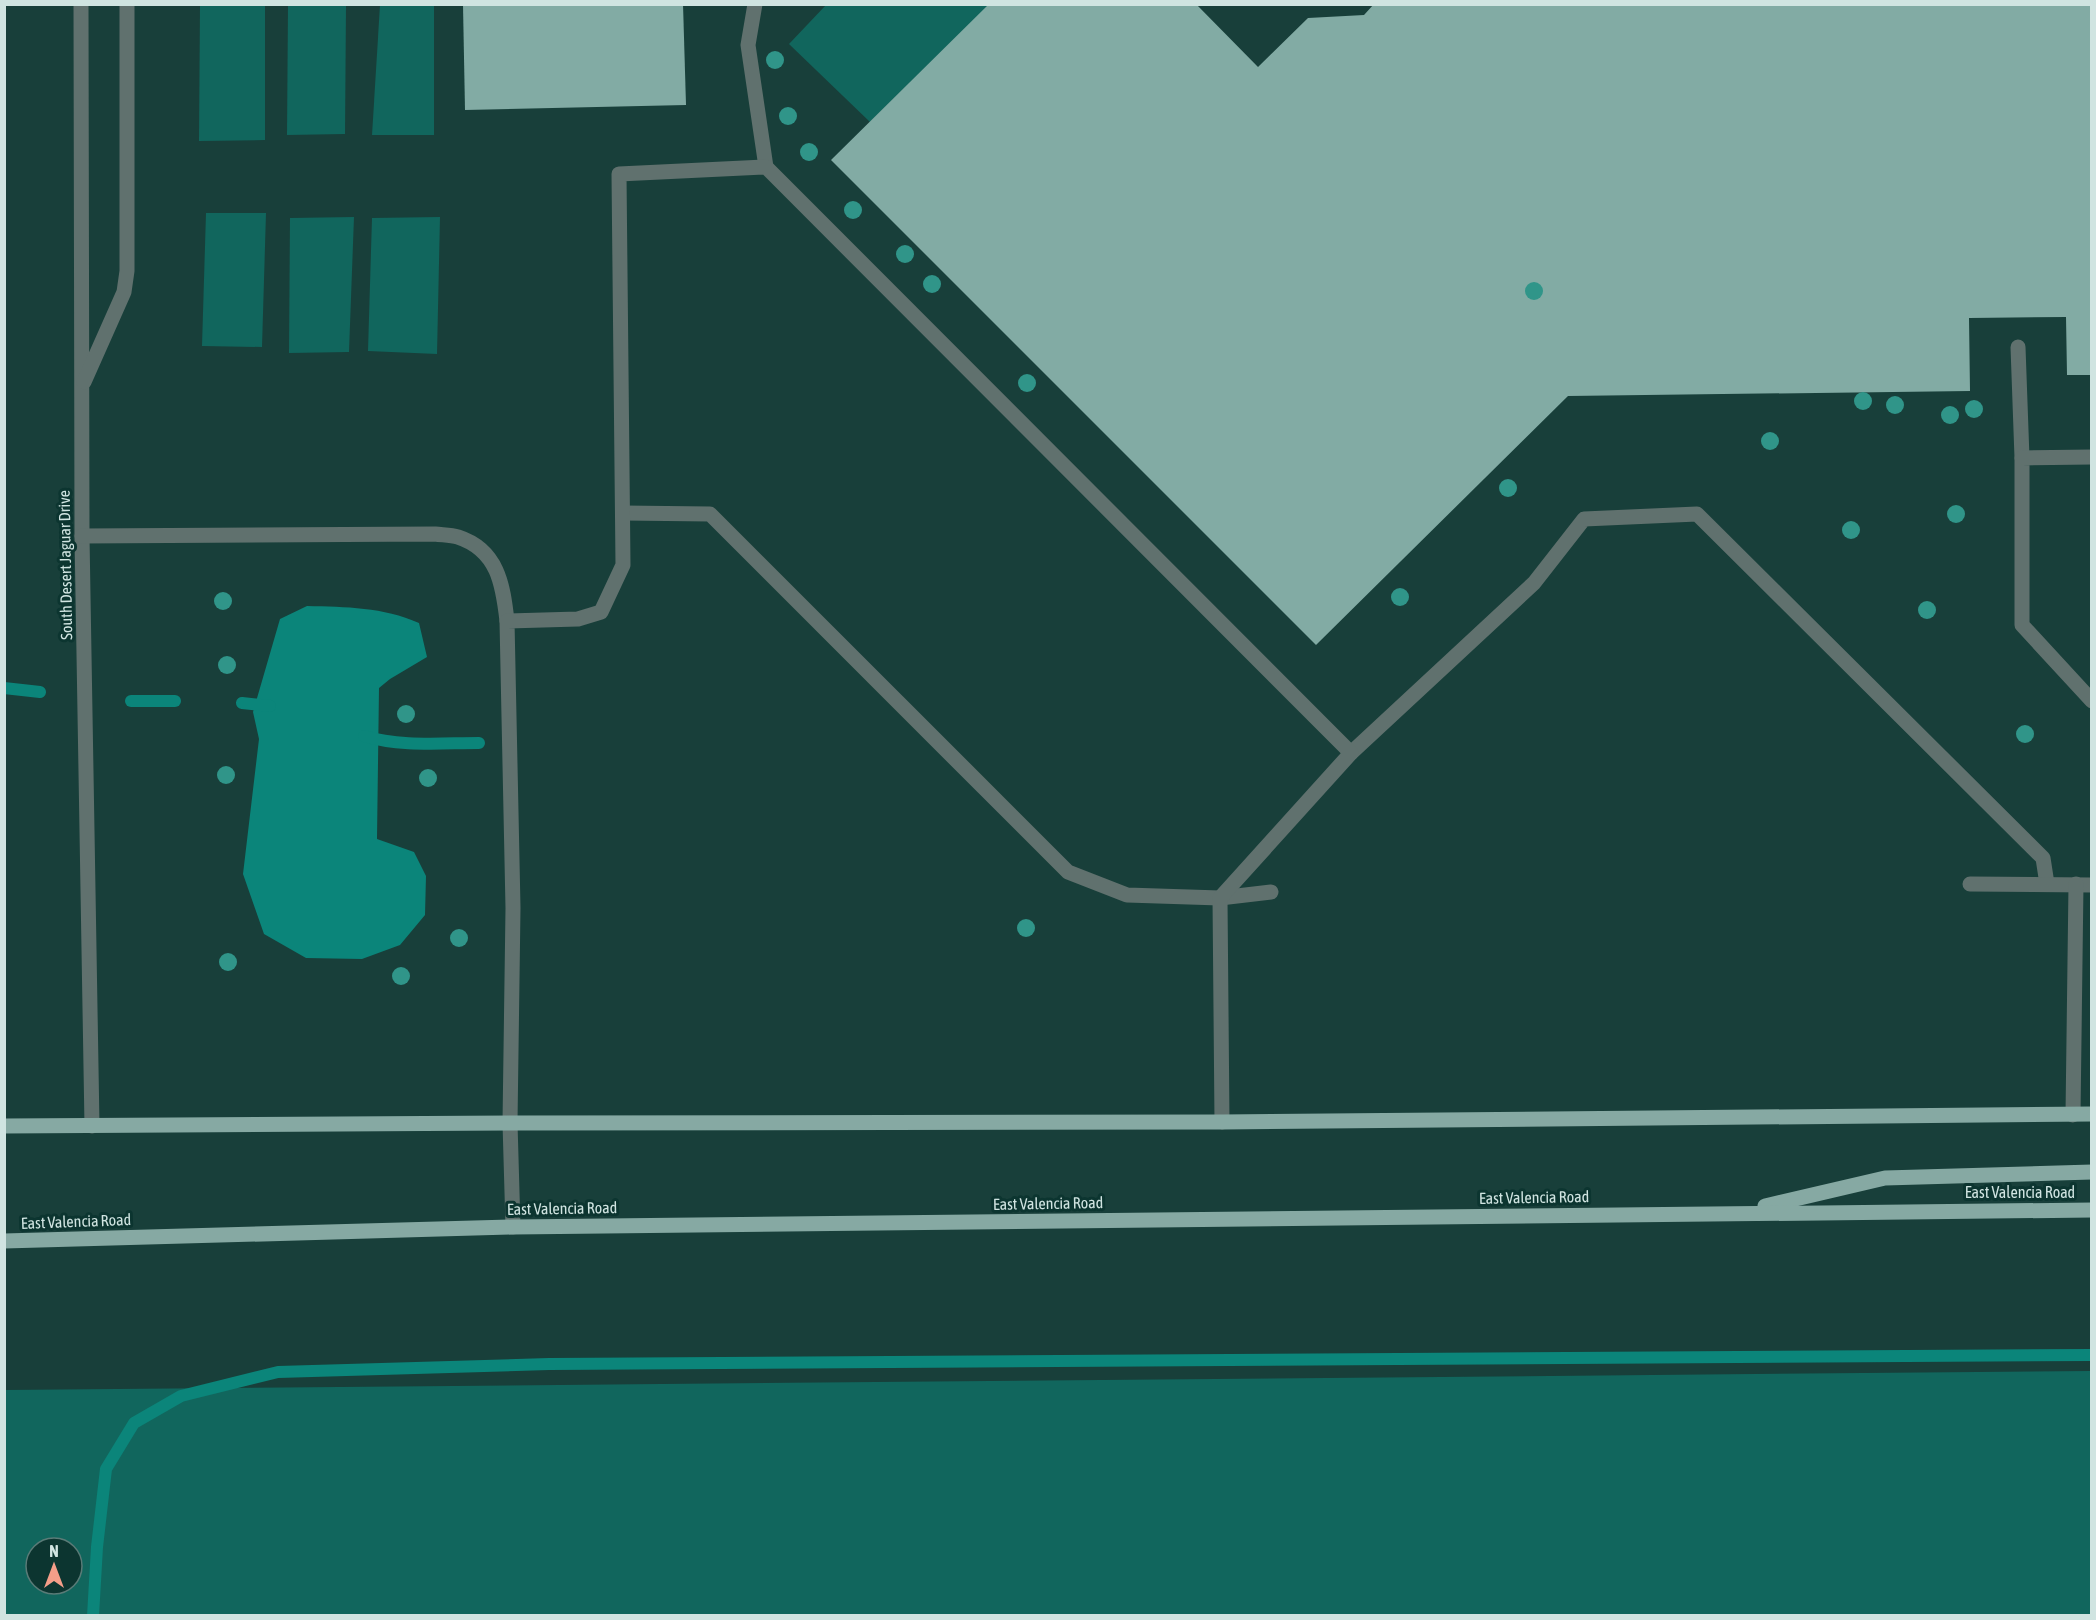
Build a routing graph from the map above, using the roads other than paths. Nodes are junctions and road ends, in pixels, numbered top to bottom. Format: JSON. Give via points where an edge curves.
{"nodes":[{"id":1,"x":81,"y":4,"type":"edge"},
{"id":2,"x":128,"y":4,"type":"edge"},
{"id":3,"x":754,"y":4,"type":"edge"},
{"id":4,"x":766,"y":167,"type":"junction"},
{"id":5,"x":2018,"y":347,"type":"dead end"},
{"id":6,"x":81,"y":387,"type":"junction"},
{"id":7,"x":2091,"y":457,"type":"edge"},
{"id":8,"x":2022,"y":458,"type":"junction"},
{"id":9,"x":623,"y":513,"type":"junction"},
{"id":10,"x":82,"y":536,"type":"junction"},
{"id":11,"x":507,"y":621,"type":"junction"},
{"id":12,"x":2091,"y":701,"type":"edge"},
{"id":13,"x":1351,"y":753,"type":"junction"},
{"id":14,"x":1970,"y":884,"type":"dead end"},
{"id":15,"x":2047,"y":884,"type":"junction"},
{"id":16,"x":2076,"y":884,"type":"junction"},
{"id":17,"x":2091,"y":885,"type":"edge"},
{"id":18,"x":1271,"y":892,"type":"dead end"},
{"id":19,"x":1220,"y":898,"type":"junction"},
{"id":20,"x":2073,"y":1114,"type":"junction"},
{"id":21,"x":2091,"y":1114,"type":"edge"},
{"id":22,"x":1222,"y":1122,"type":"junction"},
{"id":23,"x":510,"y":1123,"type":"junction"},
{"id":24,"x":4,"y":1126,"type":"edge"},
{"id":25,"x":92,"y":1126,"type":"junction"},
{"id":26,"x":2091,"y":1172,"type":"edge"},
{"id":27,"x":2091,"y":1210,"type":"edge"},
{"id":28,"x":1736,"y":1213,"type":"junction"},
{"id":29,"x":513,"y":1227,"type":"junction"},
{"id":30,"x":4,"y":1241,"type":"edge"}],
"edges":[{"from":1,"to":6,"type":"street","name":"South Desert Jaguar Drive"},
{"from":2,"to":6,"type":"street","via":[[128,271],[124,292]]},
{"from":3,"to":4,"type":"street","via":[[748,45]]},
{"from":4,"to":9,"type":"street","via":[[618,174]]},
{"from":4,"to":13,"type":"street"},
{"from":5,"to":8,"type":"street"},
{"from":6,"to":10,"type":"street","name":"South Desert Jaguar Drive"},
{"from":7,"to":8,"type":"street"},
{"from":8,"to":12,"type":"street","via":[[2022,625]]},
{"from":9,"to":11,"type":"street","via":[[623,565],[602,612],[578,619]]},
{"from":9,"to":19,"type":"street","via":[[710,514],[1068,872],[1127,895]]},
{"from":10,"to":11,"type":"street","via":[[458,537],[477,548],[495,566],[503,587]]},
{"from":10,"to":25,"type":"street","name":"South Desert Jaguar Drive"},
{"from":11,"to":23,"type":"street","via":[[513,898]]},
{"from":13,"to":15,"type":"street","via":[[1534,583],[1584,519],[1697,514],[2043,858]]},
{"from":13,"to":19,"type":"street"},
{"from":14,"to":15,"type":"street"},
{"from":15,"to":16,"type":"street"},
{"from":16,"to":17,"type":"street"},
{"from":16,"to":20,"type":"street"},
{"from":18,"to":19,"type":"street"},
{"from":19,"to":22,"type":"street"},
{"from":20,"to":21,"type":"main road"},
{"from":20,"to":22,"type":"main road"},
{"from":22,"to":23,"type":"main road"},
{"from":23,"to":25,"type":"main road"},
{"from":23,"to":29,"type":"street"},
{"from":24,"to":25,"type":"main road"},
{"from":26,"to":28,"type":"main road","via":[[1885,1178]]},
{"from":27,"to":28,"type":"main road","name":"East Valencia Road"},
{"from":28,"to":29,"type":"main road","name":"East Valencia Road"},
{"from":29,"to":30,"type":"main road","name":"East Valencia Road"}]}
